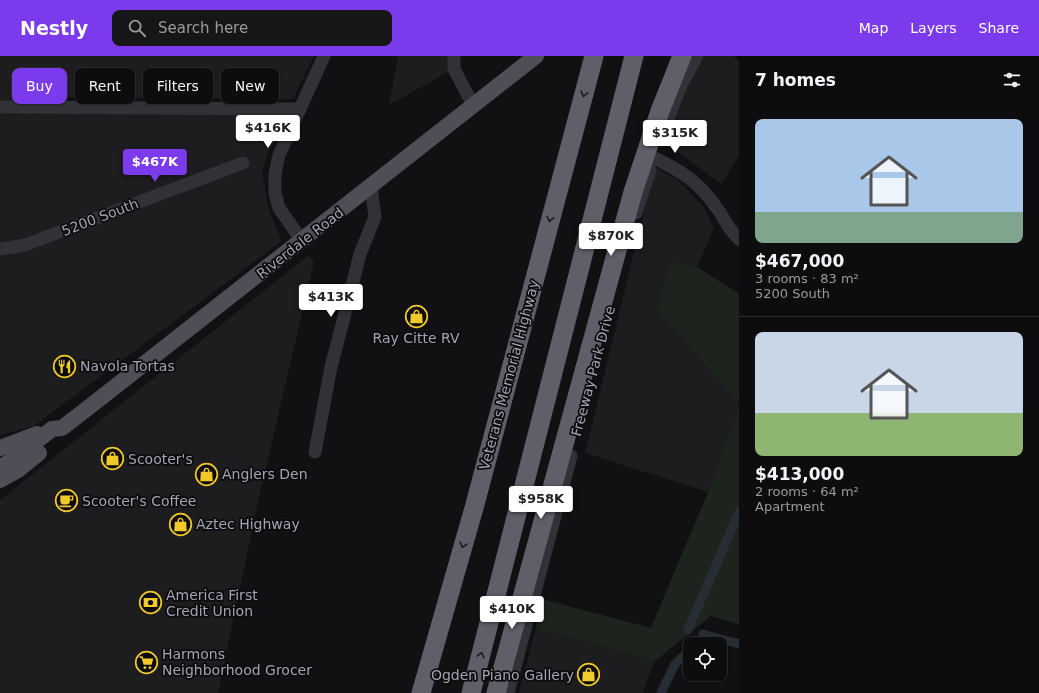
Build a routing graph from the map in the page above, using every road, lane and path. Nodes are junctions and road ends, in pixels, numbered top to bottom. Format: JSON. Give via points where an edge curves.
{"nodes":[{"id":1,"x":324,"y":56,"type":"edge"},
{"id":2,"x":454,"y":56,"type":"edge"},
{"id":3,"x":536,"y":56,"type":"edge"},
{"id":4,"x":594,"y":56,"type":"edge"},
{"id":5,"x":634,"y":56,"type":"edge"},
{"id":6,"x":682,"y":56,"type":"edge"},
{"id":7,"x":696,"y":56,"type":"edge"},
{"id":8,"x":473,"y":105,"type":"junction"},
{"id":9,"x":0,"y":107,"type":"edge"},
{"id":10,"x":300,"y":109,"type":"junction"},
{"id":11,"x":654,"y":158,"type":"junction"},
{"id":12,"x":243,"y":163,"type":"dead end"},
{"id":13,"x":371,"y":187,"type":"junction"},
{"id":14,"x":739,"y":239,"type":"edge"},
{"id":15,"x":302,"y":241,"type":"junction"},
{"id":16,"x":0,"y":249,"type":"edge"},
{"id":17,"x":57,"y":428,"type":"junction"},
{"id":18,"x":0,"y":448,"type":"edge"},
{"id":19,"x":315,"y":452,"type":"dead end"},
{"id":20,"x":0,"y":468,"type":"edge"},
{"id":21,"x":18,"y":470,"type":"junction"},
{"id":22,"x":0,"y":480,"type":"edge"},
{"id":23,"x":0,"y":491,"type":"edge"},
{"id":24,"x":421,"y":693,"type":"edge"},
{"id":25,"x":471,"y":693,"type":"edge"},
{"id":26,"x":484,"y":693,"type":"edge"},
{"id":27,"x":496,"y":693,"type":"edge"},
{"id":28,"x":508,"y":693,"type":"edge"}],
"edges":[{"from":1,"to":10,"type":"street"},
{"from":2,"to":8,"type":"street","via":[[454,69]]},
{"from":3,"to":8,"type":"main road","name":"Riverdale Road"},
{"from":4,"to":24,"type":"highway","name":"Veterans Memorial Highway","one_way":true,"via":[[474,508]]},
{"from":25,"to":5,"type":"highway","one_way":true},
{"from":5,"to":26,"type":"highway","via":[[629,112]]},
{"from":6,"to":27,"type":"highway","via":[[660,111],[633,192]]},
{"from":7,"to":11,"type":"street","name":"Freeway Park Drive","via":[[669,113]]},
{"from":8,"to":13,"type":"main road","name":"Riverdale Road"},
{"from":9,"to":10,"type":"street"},
{"from":10,"to":15,"type":"street","via":[[279,156],[275,174],[275,193],[279,208]]},
{"from":11,"to":14,"type":"street","via":[[684,173],[702,189],[730,231]]},
{"from":11,"to":28,"type":"street","name":"Freeway Park Drive","via":[[617,280]]},
{"from":12,"to":16,"type":"street","name":"5200 South","via":[[25,245]]},
{"from":13,"to":15,"type":"main road","name":"Riverdale Road"},
{"from":13,"to":19,"type":"street","via":[[375,217],[360,254],[331,367]]},
{"from":15,"to":17,"type":"main road","name":"Riverdale Road"},
{"from":17,"to":18,"type":"main road"},
{"from":17,"to":20,"type":"main road","name":"Riverdale Road"},
{"from":17,"to":21,"type":"main road","name":"Riverdale Road","via":[[60,436]]},
{"from":21,"to":22,"type":"main road","name":"Riverdale Road"},
{"from":21,"to":23,"type":"main road"}]}
